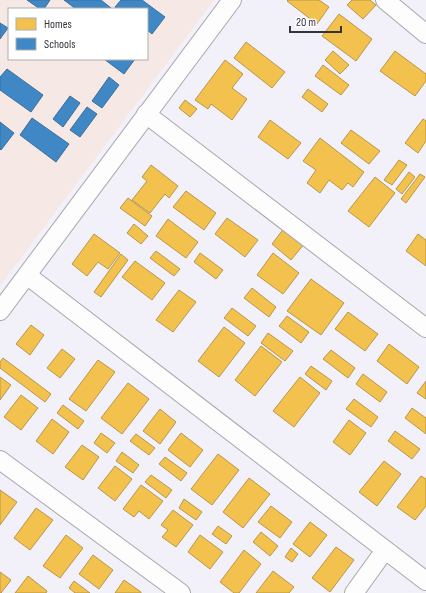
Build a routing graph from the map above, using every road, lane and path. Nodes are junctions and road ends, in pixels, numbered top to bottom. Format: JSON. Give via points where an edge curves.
{"nodes":[{"id":1,"x":232,"y":0,"type":"edge"},
{"id":2,"x":385,"y":0,"type":"edge"},
{"id":3,"x":426,"y":34,"type":"edge"},
{"id":4,"x":146,"y":114,"type":"junction"},
{"id":5,"x":28,"y":276,"type":"junction"},
{"id":6,"x":0,"y":312,"type":"edge"},
{"id":7,"x":426,"y":328,"type":"edge"},
{"id":8,"x":0,"y":460,"type":"edge"},
{"id":9,"x":385,"y":550,"type":"junction"},
{"id":10,"x":426,"y":581,"type":"edge"},
{"id":11,"x":181,"y":593,"type":"edge"},
{"id":12,"x":354,"y":593,"type":"edge"}],
"edges":[{"from":1,"to":4,"type":"street"},
{"from":2,"to":3,"type":"street"},
{"from":4,"to":5,"type":"street"},
{"from":4,"to":7,"type":"street"},
{"from":5,"to":6,"type":"street"},
{"from":5,"to":9,"type":"street"},
{"from":8,"to":11,"type":"street"},
{"from":9,"to":10,"type":"street"},
{"from":9,"to":12,"type":"street"}]}
